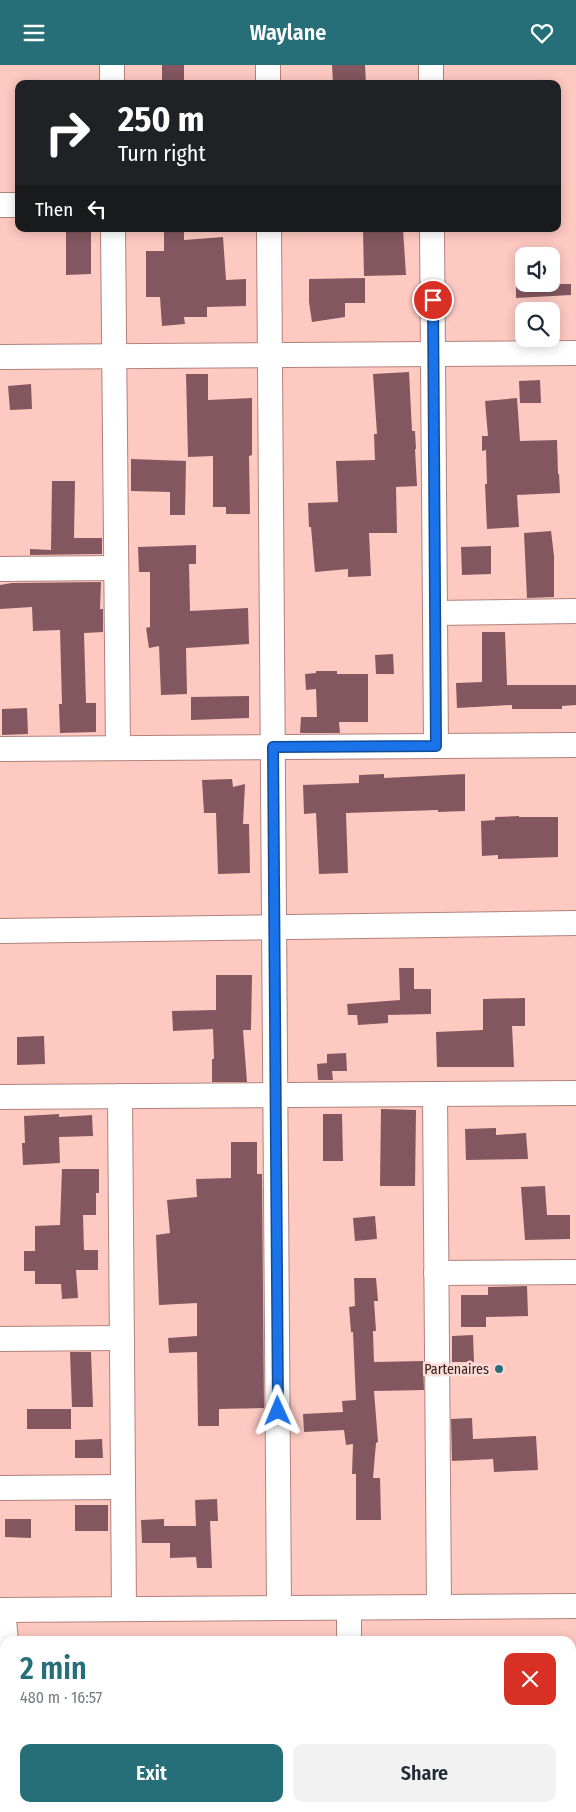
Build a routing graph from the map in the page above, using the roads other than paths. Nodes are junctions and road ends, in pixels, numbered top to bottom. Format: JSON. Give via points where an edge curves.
{"nodes":[{"id":1,"x":112,"y":65,"type":"edge"},
{"id":2,"x":268,"y":65,"type":"edge"},
{"id":3,"x":431,"y":65,"type":"edge"},
{"id":4,"x":112,"y":80,"type":"edge"},
{"id":5,"x":268,"y":80,"type":"edge"},
{"id":6,"x":431,"y":80,"type":"edge"},
{"id":7,"x":0,"y":205,"type":"edge"},
{"id":8,"x":15,"y":205,"type":"edge"},
{"id":9,"x":113,"y":232,"type":"edge"},
{"id":10,"x":269,"y":232,"type":"edge"},
{"id":11,"x":432,"y":232,"type":"edge"},
{"id":12,"x":576,"y":353,"type":"edge"},
{"id":13,"x":433,"y":354,"type":"junction"},
{"id":14,"x":270,"y":355,"type":"junction"},
{"id":15,"x":115,"y":356,"type":"junction"},
{"id":16,"x":0,"y":357,"type":"edge"},
{"id":17,"x":116,"y":568,"type":"junction"},
{"id":18,"x":0,"y":569,"type":"edge"},
{"id":19,"x":576,"y":611,"type":"edge"},
{"id":20,"x":435,"y":613,"type":"junction"},
{"id":21,"x":576,"y":745,"type":"edge"},
{"id":22,"x":436,"y":746,"type":"junction"},
{"id":23,"x":273,"y":747,"type":"junction"},
{"id":24,"x":118,"y":748,"type":"junction"},
{"id":25,"x":0,"y":749,"type":"edge"},
{"id":26,"x":576,"y":923,"type":"edge"},
{"id":27,"x":274,"y":927,"type":"junction"},
{"id":28,"x":0,"y":931,"type":"edge"},
{"id":29,"x":576,"y":1093,"type":"edge"},
{"id":30,"x":276,"y":1094,"type":"junction"},
{"id":31,"x":435,"y":1094,"type":"junction"},
{"id":32,"x":120,"y":1096,"type":"junction"},
{"id":33,"x":0,"y":1097,"type":"edge"},
{"id":34,"x":576,"y":1272,"type":"edge"},
{"id":35,"x":436,"y":1273,"type":"junction"},
{"id":36,"x":122,"y":1338,"type":"junction"},
{"id":37,"x":0,"y":1339,"type":"edge"},
{"id":38,"x":123,"y":1487,"type":"junction"},
{"id":39,"x":0,"y":1488,"type":"edge"},
{"id":40,"x":576,"y":1606,"type":"edge"},
{"id":41,"x":439,"y":1607,"type":"junction"},
{"id":42,"x":279,"y":1608,"type":"junction"},
{"id":43,"x":349,"y":1608,"type":"junction"},
{"id":44,"x":124,"y":1609,"type":"junction"},
{"id":45,"x":2,"y":1610,"type":"edge"},
{"id":46,"x":5,"y":1636,"type":"edge"},
{"id":47,"x":349,"y":1636,"type":"edge"}],
"edges":[{"from":1,"to":4,"type":"street"},
{"from":2,"to":5,"type":"street"},
{"from":3,"to":6,"type":"street"},
{"from":7,"to":8,"type":"street"},
{"from":9,"to":15,"type":"street"},
{"from":10,"to":14,"type":"street"},
{"from":11,"to":13,"type":"street"},
{"from":12,"to":13,"type":"street"},
{"from":13,"to":14,"type":"street"},
{"from":13,"to":20,"type":"street"},
{"from":14,"to":15,"type":"street"},
{"from":14,"to":23,"type":"street"},
{"from":15,"to":16,"type":"street"},
{"from":15,"to":17,"type":"street"},
{"from":17,"to":18,"type":"street"},
{"from":17,"to":24,"type":"street"},
{"from":19,"to":20,"type":"street"},
{"from":20,"to":22,"type":"street"},
{"from":21,"to":22,"type":"street"},
{"from":22,"to":23,"type":"street"},
{"from":23,"to":24,"type":"street"},
{"from":23,"to":27,"type":"street"},
{"from":24,"to":25,"type":"street"},
{"from":26,"to":27,"type":"street"},
{"from":27,"to":28,"type":"street"},
{"from":27,"to":30,"type":"street"},
{"from":29,"to":31,"type":"street"},
{"from":30,"to":31,"type":"street"},
{"from":30,"to":32,"type":"street"},
{"from":30,"to":42,"type":"street"},
{"from":31,"to":35,"type":"street"},
{"from":32,"to":33,"type":"street"},
{"from":32,"to":36,"type":"street"},
{"from":34,"to":35,"type":"street"},
{"from":35,"to":41,"type":"street"},
{"from":36,"to":37,"type":"street"},
{"from":36,"to":38,"type":"street"},
{"from":38,"to":39,"type":"street"},
{"from":38,"to":44,"type":"street"},
{"from":40,"to":41,"type":"street"},
{"from":41,"to":43,"type":"street"},
{"from":42,"to":43,"type":"street"},
{"from":42,"to":44,"type":"street"},
{"from":43,"to":47,"type":"street"},
{"from":44,"to":45,"type":"street"},
{"from":45,"to":46,"type":"street"}]}
